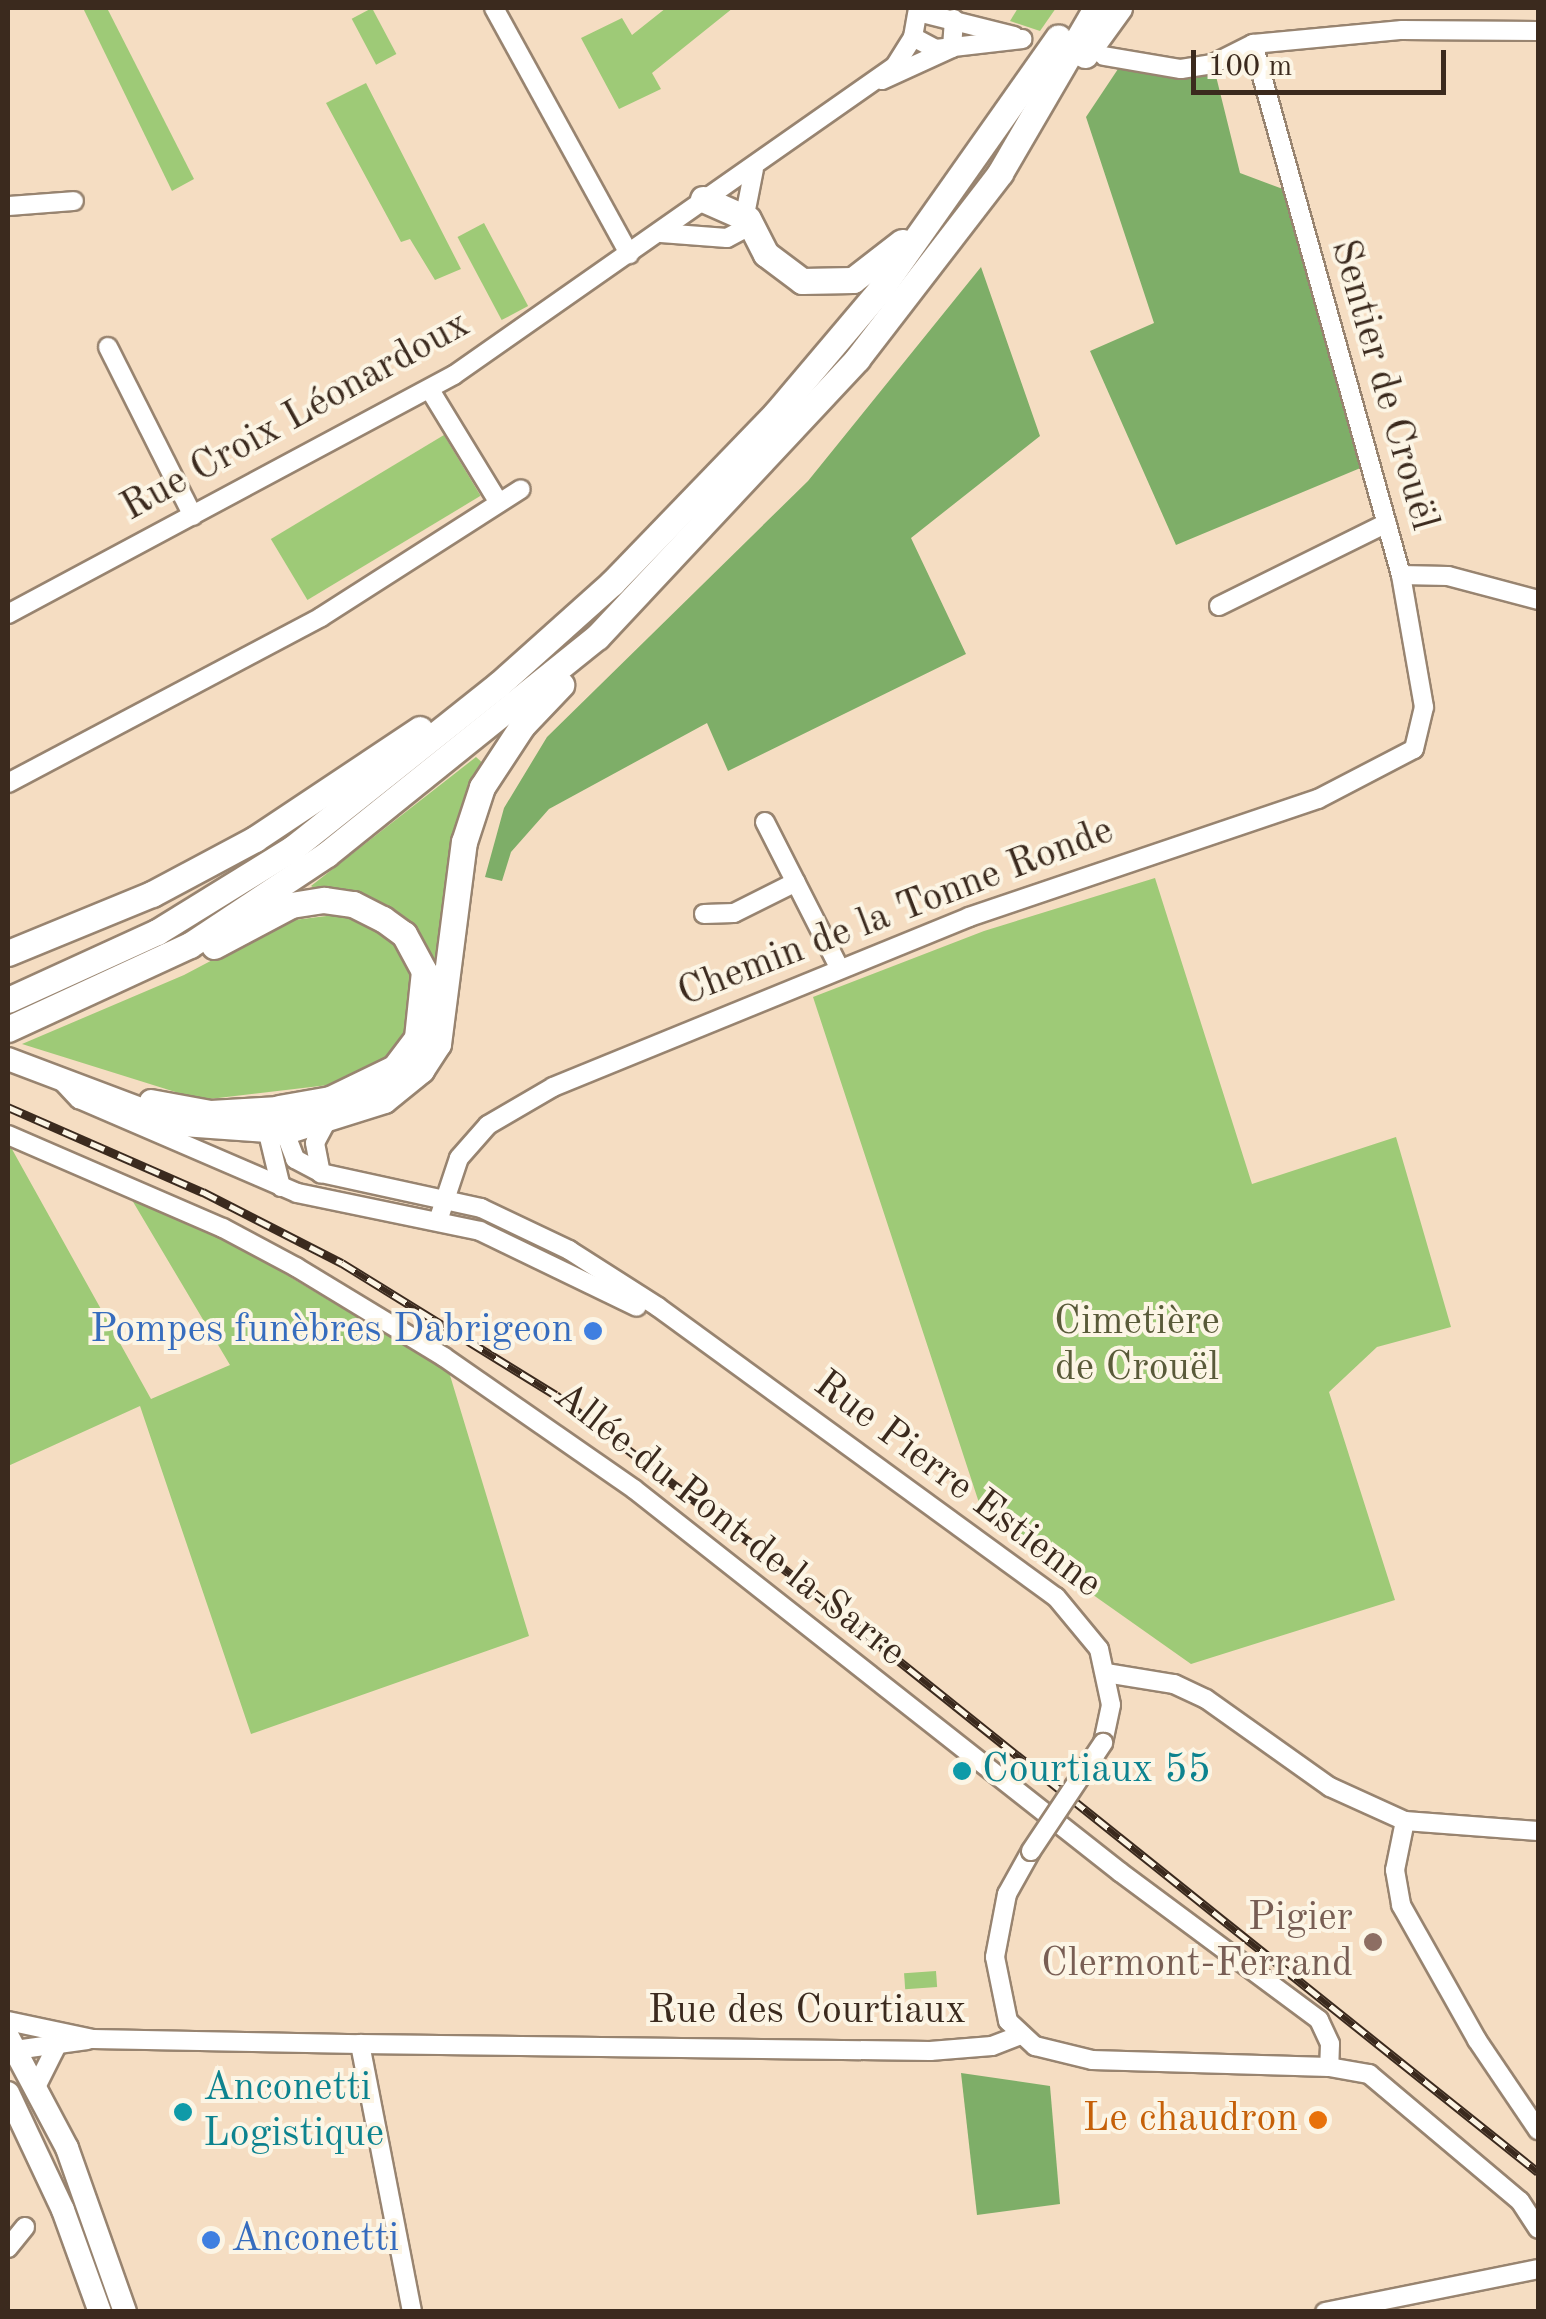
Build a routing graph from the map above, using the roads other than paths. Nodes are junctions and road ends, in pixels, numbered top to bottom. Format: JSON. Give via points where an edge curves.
{"nodes":[{"id":1,"x":494,"y":8,"type":"edge"},
{"id":2,"x":1078,"y":8,"type":"edge"},
{"id":3,"x":1096,"y":8,"type":"edge"},
{"id":4,"x":1118,"y":8,"type":"edge"},
{"id":5,"x":918,"y":10,"type":"edge"},
{"id":6,"x":954,"y":19,"type":"junction"},
{"id":7,"x":1538,"y":32,"type":"edge"},
{"id":8,"x":912,"y":37,"type":"junction"},
{"id":9,"x":1253,"y":44,"type":"junction"},
{"id":10,"x":952,"y":48,"type":"junction"},
{"id":11,"x":1104,"y":56,"type":"dead end"},
{"id":12,"x":872,"y":83,"type":"junction"},
{"id":13,"x":754,"y":169,"type":"junction"},
{"id":14,"x":1000,"y":173,"type":"junction"},
{"id":15,"x":703,"y":199,"type":"junction"},
{"id":16,"x":74,"y":201,"type":"dead end"},
{"id":17,"x":8,"y":206,"type":"edge"},
{"id":18,"x":939,"y":209,"type":"junction"},
{"id":19,"x":748,"y":220,"type":"junction"},
{"id":20,"x":660,"y":233,"type":"junction"},
{"id":21,"x":629,"y":254,"type":"junction"},
{"id":22,"x":108,"y":347,"type":"dead end"},
{"id":23,"x":430,"y":390,"type":"junction"},
{"id":24,"x":520,"y":489,"type":"dead end"},
{"id":25,"x":499,"y":503,"type":"junction"},
{"id":26,"x":192,"y":516,"type":"junction"},
{"id":27,"x":1387,"y":523,"type":"junction"},
{"id":28,"x":1401,"y":575,"type":"junction"},
{"id":29,"x":1538,"y":600,"type":"edge"},
{"id":30,"x":1219,"y":606,"type":"dead end"},
{"id":31,"x":8,"y":614,"type":"edge"},
{"id":32,"x":597,"y":637,"type":"junction"},
{"id":33,"x":498,"y":685,"type":"junction"},
{"id":34,"x":1414,"y":749,"type":"joint"},
{"id":35,"x":8,"y":783,"type":"edge"},
{"id":36,"x":765,"y":822,"type":"dead end"},
{"id":37,"x":796,"y":882,"type":"junction"},
{"id":38,"x":704,"y":914,"type":"dead end"},
{"id":39,"x":8,"y":953,"type":"edge"},
{"id":40,"x":838,"y":967,"type":"junction"},
{"id":41,"x":90,"y":995,"type":"junction"},
{"id":42,"x":8,"y":1000,"type":"edge"},
{"id":43,"x":13,"y":1027,"type":"edge"},
{"id":44,"x":8,"y":1058,"type":"edge"},
{"id":45,"x":60,"y":1079,"type":"junction"},
{"id":46,"x":273,"y":1121,"type":"junction"},
{"id":47,"x":325,"y":1124,"type":"junction"},
{"id":48,"x":8,"y":1134,"type":"edge"},
{"id":49,"x":321,"y":1173,"type":"junction"},
{"id":50,"x":281,"y":1187,"type":"junction"},
{"id":51,"x":446,"y":1198,"type":"junction"},
{"id":52,"x":438,"y":1218,"type":"junction"},
{"id":53,"x":670,"y":1320,"type":"junction"},
{"id":54,"x":1106,"y":1674,"type":"junction"},
{"id":55,"x":1405,"y":1821,"type":"junction"},
{"id":56,"x":1538,"y":1832,"type":"edge"},
{"id":57,"x":8,"y":2022,"type":"edge"},
{"id":58,"x":1020,"y":2034,"type":"junction"},
{"id":59,"x":93,"y":2039,"type":"junction"},
{"id":60,"x":360,"y":2044,"type":"junction"},
{"id":61,"x":10,"y":2046,"type":"edge"},
{"id":62,"x":56,"y":2047,"type":"junction"},
{"id":63,"x":1330,"y":2066,"type":"junction"},
{"id":64,"x":35,"y":2089,"type":"junction"},
{"id":65,"x":8,"y":2093,"type":"edge"},
{"id":66,"x":1538,"y":2130,"type":"edge"},
{"id":67,"x":24,"y":2227,"type":"dead end"},
{"id":68,"x":1538,"y":2228,"type":"edge"},
{"id":69,"x":8,"y":2248,"type":"edge"},
{"id":70,"x":1538,"y":2270,"type":"edge"},
{"id":71,"x":100,"y":2312,"type":"edge"},
{"id":72,"x":125,"y":2312,"type":"edge"},
{"id":73,"x":412,"y":2312,"type":"edge"},
{"id":74,"x":1325,"y":2312,"type":"edge"}],
"edges":[{"from":1,"to":21,"type":"street"},
{"from":2,"to":18,"type":"highway"},
{"from":3,"to":14,"type":"highway"},
{"from":4,"to":14,"type":"highway"},
{"from":5,"to":6,"type":"street"},
{"from":5,"to":8,"type":"street"},
{"from":6,"to":10,"type":"street"},
{"from":6,"to":10,"type":"street","via":[[1022,39]]},
{"from":7,"to":9,"type":"street","via":[[1402,30]]},
{"from":8,"to":10,"type":"street"},
{"from":8,"to":12,"type":"street","name":"Rue Croix Léonardoux","via":[[895,66]]},
{"from":9,"to":11,"type":"street","via":[[1213,64],[1181,69]]},
{"from":9,"to":27,"type":"street","name":"Sentier de Crouël"},
{"from":10,"to":12,"type":"street","name":"Rue Croix Léonardoux"},
{"from":12,"to":13,"type":"street","name":"Rue Croix Léonardoux"},
{"from":13,"to":15,"type":"street","name":"Rue Croix Léonardoux"},
{"from":13,"to":19,"type":"street"},
{"from":14,"to":32,"type":"highway","via":[[857,360]]},
{"from":15,"to":19,"type":"highway"},
{"from":15,"to":20,"type":"street","name":"Rue Croix Léonardoux"},
{"from":16,"to":17,"type":"street"},
{"from":18,"to":19,"type":"highway","via":[[866,272],[826,284],[802,281],[776,264]]},
{"from":18,"to":33,"type":"highway","via":[[776,413],[612,583]]},
{"from":19,"to":20,"type":"street","via":[[727,238]]},
{"from":20,"to":21,"type":"street","name":"Rue Croix Léonardoux"},
{"from":21,"to":23,"type":"street","name":"Rue Croix Léonardoux"},
{"from":22,"to":26,"type":"street"},
{"from":23,"to":25,"type":"street"},
{"from":23,"to":26,"type":"street","name":"Rue Croix Léonardoux"},
{"from":24,"to":25,"type":"street"},
{"from":25,"to":35,"type":"street","via":[[321,616]]},
{"from":26,"to":31,"type":"street","name":"Rue Croix Léonardoux"},
{"from":27,"to":28,"type":"street","name":"Sentier de Crouël"},
{"from":27,"to":30,"type":"street"},
{"from":28,"to":29,"type":"street","via":[[1448,576]]},
{"from":28,"to":34,"type":"street","name":"Sentier de Crouël","via":[[1424,707]]},
{"from":32,"to":41,"type":"highway","via":[[327,854],[190,945]]},
{"from":32,"to":47,"type":"highway","via":[[522,726],[482,787],[464,842],[438,1044],[403,1088]]},
{"from":33,"to":39,"type":"highway","via":[[442,713],[255,839],[152,894]]},
{"from":33,"to":42,"type":"highway","via":[[372,788],[227,891],[106,957]]},
{"from":34,"to":40,"type":"street","name":"Chemin de la Tonne Ronde","via":[[1318,799]]},
{"from":36,"to":37,"type":"street"},
{"from":37,"to":38,"type":"street","via":[[734,912]]},
{"from":37,"to":40,"type":"street"},
{"from":40,"to":51,"type":"street","name":"Chemin de la Tonne Ronde","via":[[515,1105],[460,1158]]},
{"from":41,"to":43,"type":"highway"},
{"from":41,"to":46,"type":"highway","via":[[140,986],[291,905],[353,904],[384,919],[404,934],[424,971],[417,1038],[394,1068],[364,1086]]},
{"from":44,"to":45,"type":"main road","name":"Rue Pierre Estienne"},
{"from":45,"to":46,"type":"main road","name":"Rue Pierre Estienne","via":[[171,1122]]},
{"from":45,"to":50,"type":"street","name":"Rue Pierre Estienne","via":[[79,1098]]},
{"from":46,"to":47,"type":"highway"},
{"from":46,"to":49,"type":"street","via":[[295,1159]]},
{"from":46,"to":50,"type":"street"},
{"from":47,"to":49,"type":"street","via":[[315,1143]]},
{"from":48,"to":63,"type":"street","name":"Allée du Pont de la Sarre","via":[[223,1228],[296,1268],[444,1357],[634,1489],[1319,2020],[1330,2044]]},
{"from":49,"to":51,"type":"street","name":"Rue Pierre Estienne"},
{"from":50,"to":52,"type":"street","name":"Rue Pierre Estienne"},
{"from":51,"to":52,"type":"street","name":"Chemin de la Tonne Ronde"},
{"from":51,"to":53,"type":"street","name":"Rue Pierre Estienne","via":[[569,1250]]},
{"from":52,"to":53,"type":"street","name":"Rue Pierre Estienne","via":[[532,1252]]},
{"from":53,"to":54,"type":"street","name":"Rue Pierre Estienne","via":[[1056,1597],[1086,1627]]},
{"from":54,"to":55,"type":"street","via":[[1174,1684],[1330,1787]]},
{"from":54,"to":58,"type":"street","bridge":true,"via":[[1111,1715],[1103,1742],[1007,1894],[995,1958],[1001,2006]]},
{"from":55,"to":56,"type":"street"},
{"from":55,"to":66,"type":"street","via":[[1395,1870],[1401,1905],[1477,2040]]},
{"from":57,"to":59,"type":"street","name":"Rue des Courtiaux"},
{"from":58,"to":60,"type":"street","name":"Rue des Courtiaux","via":[[992,2046],[930,2051]]},
{"from":58,"to":63,"type":"street","name":"Rue des Courtiaux","via":[[1035,2046],[1092,2060]]},
{"from":59,"to":60,"type":"street","name":"Rue des Courtiaux"},
{"from":59,"to":62,"type":"street"},
{"from":60,"to":73,"type":"street"},
{"from":61,"to":62,"type":"street"},
{"from":61,"to":64,"type":"main road"},
{"from":62,"to":64,"type":"street"},
{"from":63,"to":68,"type":"street","name":"Rue des Courtiaux","via":[[1369,2074],[1386,2086],[1520,2201]]},
{"from":64,"to":72,"type":"main road","via":[[73,2163]]},
{"from":65,"to":71,"type":"main road","via":[[63,2210]]},
{"from":67,"to":69,"type":"street"},
{"from":70,"to":74,"type":"street"}]}
